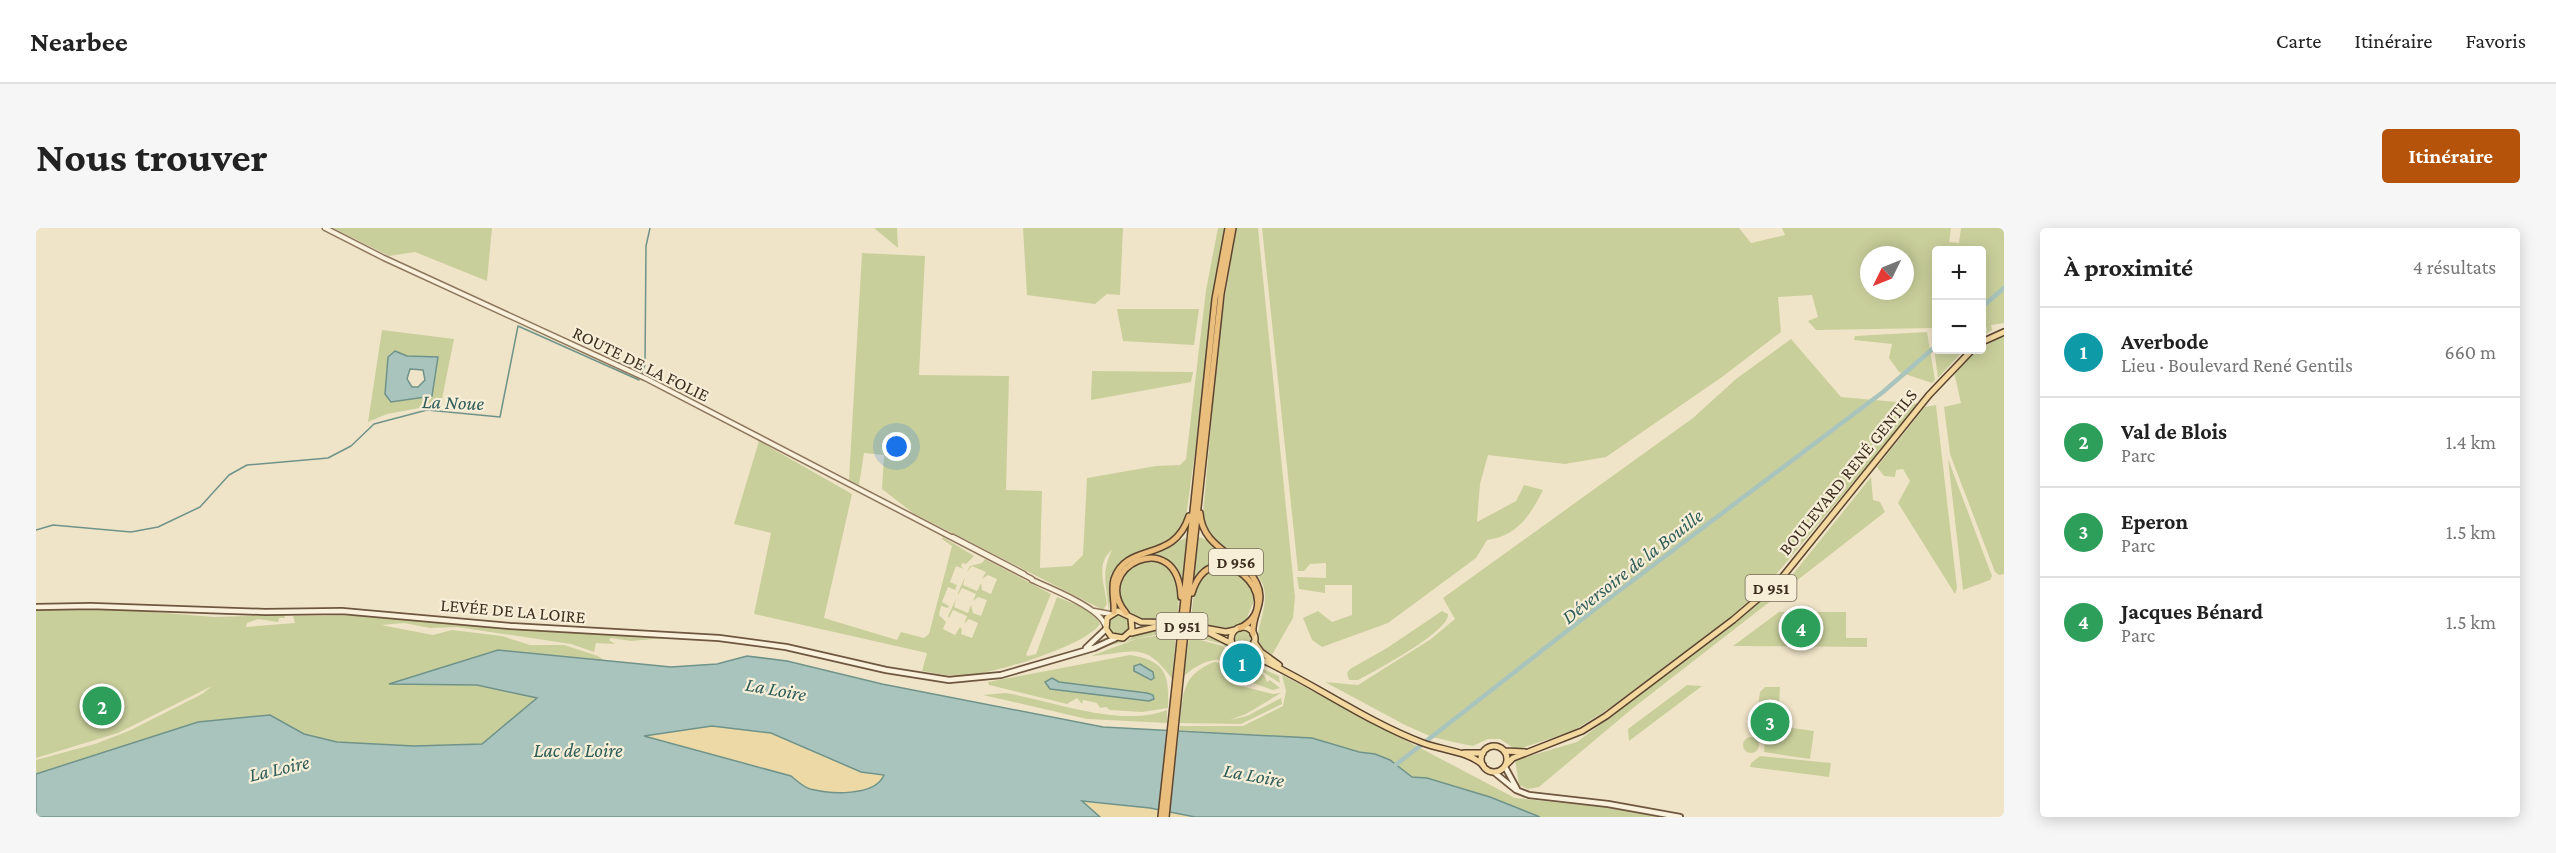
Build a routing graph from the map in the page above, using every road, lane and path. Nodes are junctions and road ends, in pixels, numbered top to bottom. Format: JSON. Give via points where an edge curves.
{"nodes":[{"id":1,"x":325,"y":228,"type":"edge"},
{"id":2,"x":1228,"y":228,"type":"edge"},
{"id":3,"x":1233,"y":228,"type":"edge"},
{"id":4,"x":2004,"y":332,"type":"edge"},
{"id":5,"x":1986,"y":340,"type":"edge"},
{"id":6,"x":1968,"y":354,"type":"edge"},
{"id":7,"x":1200,"y":493,"type":"junction"},
{"id":8,"x":1193,"y":503,"type":"junction"},
{"id":9,"x":1188,"y":606,"type":"junction"},
{"id":10,"x":36,"y":607,"type":"edge"},
{"id":11,"x":1091,"y":610,"type":"junction"},
{"id":12,"x":1112,"y":613,"type":"junction"},
{"id":13,"x":1126,"y":613,"type":"junction"},
{"id":14,"x":1131,"y":619,"type":"junction"},
{"id":15,"x":1184,"y":619,"type":"junction"},
{"id":16,"x":1106,"y":627,"type":"junction"},
{"id":17,"x":1237,"y":629,"type":"junction"},
{"id":18,"x":1130,"y":633,"type":"junction"},
{"id":19,"x":1253,"y":634,"type":"junction"},
{"id":20,"x":1116,"y":638,"type":"junction"},
{"id":21,"x":1254,"y":642,"type":"junction"},
{"id":22,"x":1232,"y":644,"type":"junction"},
{"id":23,"x":1243,"y":651,"type":"junction"},
{"id":24,"x":1081,"y":652,"type":"junction"},
{"id":25,"x":1298,"y":677,"type":"junction"},
{"id":26,"x":1174,"y":716,"type":"junction"},
{"id":27,"x":1445,"y":749,"type":"junction"},
{"id":28,"x":1503,"y":750,"type":"junction"},
{"id":29,"x":1536,"y":750,"type":"junction"},
{"id":30,"x":1483,"y":753,"type":"junction"},
{"id":31,"x":1483,"y":765,"type":"junction"},
{"id":32,"x":1506,"y":766,"type":"junction"},
{"id":33,"x":1495,"y":772,"type":"junction"},
{"id":34,"x":1522,"y":792,"type":"junction"},
{"id":35,"x":1161,"y":817,"type":"edge"},
{"id":36,"x":1166,"y":817,"type":"edge"},
{"id":37,"x":1680,"y":817,"type":"edge"}],
"edges":[{"from":1,"to":11,"type":"street","name":"ROUTE DE LA FOLIE","via":[[645,378]]},
{"from":2,"to":8,"type":"highway","number":"D 956","via":[[1215,300]]},
{"from":3,"to":7,"type":"highway","number":"D 956","via":[[1221,294]]},
{"from":4,"to":5,"type":"main road"},
{"from":6,"to":29,"type":"main road","name":"BOULEVARD RENÉ GENTILS","number":"D 951","via":[[1937,386],[1801,556],[1762,596],[1606,716],[1582,731]]},
{"from":7,"to":9,"type":"highway","number":"D 956"},
{"from":7,"to":19,"type":"highway","number":"D 956","via":[[1206,534],[1257,583],[1260,602]]},
{"from":8,"to":12,"type":"highway","number":"D 956","via":[[1178,538],[1161,549],[1132,558],[1117,573]]},
{"from":8,"to":15,"type":"highway","number":"D 956"},
{"from":9,"to":15,"type":"highway","number":"D 956"},
{"from":9,"to":17,"type":"highway","number":"D 956","via":[[1203,574],[1221,566],[1235,568],[1252,582],[1256,597],[1251,618]]},
{"from":10,"to":24,"type":"main road","name":"LEVÉE DE LA LOIRE","number":"D 951","via":[[342,611],[719,639],[786,647],[941,679],[984,678]]},
{"from":11,"to":12,"type":"street","name":"ROUTE DE LA FOLIE"},
{"from":11,"to":16,"type":"street","name":"ROUTE DE LA FOLIE"},
{"from":12,"to":13,"type":"main road"},
{"from":12,"to":16,"type":"main road","number":"D 951"},
{"from":13,"to":14,"type":"main road","number":"D 951"},
{"from":13,"to":15,"type":"highway","number":"D 956","via":[[1117,595],[1120,577],[1132,563],[1150,557],[1163,561],[1177,574]]},
{"from":14,"to":17,"type":"main road","number":"D 951","via":[[1221,632]]},
{"from":14,"to":18,"type":"main road","number":"D 951"},
{"from":15,"to":26,"type":"highway","number":"D 956","bridge":true},
{"from":16,"to":20,"type":"main road"},
{"from":16,"to":24,"type":"main road","number":"D 951"},
{"from":17,"to":19,"type":"main road","number":"D 951","via":[[1248,628]]},
{"from":17,"to":22,"type":"main road","number":"D 951","via":[[1231,637]]},
{"from":18,"to":20,"type":"main road","number":"D 951"},
{"from":18,"to":22,"type":"main road","number":"D 951","via":[[1176,626],[1208,632]]},
{"from":19,"to":21,"type":"main road"},
{"from":20,"to":24,"type":"main road","number":"D 951"},
{"from":21,"to":23,"type":"main road"},
{"from":21,"to":25,"type":"main road","number":"D 951","via":[[1264,655]]},
{"from":22,"to":23,"type":"main road","number":"D 951"},
{"from":23,"to":25,"type":"main road","number":"D 951"},
{"from":25,"to":27,"type":"main road","number":"D 951","via":[[1407,736]]},
{"from":26,"to":35,"type":"highway","number":"D 956"},
{"from":26,"to":36,"type":"highway","number":"D 956"},
{"from":27,"to":30,"type":"main road","number":"D 951"},
{"from":27,"to":31,"type":"main road","number":"D 951"},
{"from":28,"to":29,"type":"main road","name":"BOULEVARD RENÉ GENTILS","number":"D 951"},
{"from":28,"to":30,"type":"main road","via":[[1494,746]]},
{"from":28,"to":32,"type":"main road"},
{"from":29,"to":32,"type":"main road","name":"BOULEVARD RENÉ GENTILS","number":"D 951","via":[[1514,758]]},
{"from":30,"to":31,"type":"main road"},
{"from":31,"to":33,"type":"main road"},
{"from":32,"to":33,"type":"main road"},
{"from":32,"to":34,"type":"main road","via":[[1510,781]]},
{"from":33,"to":34,"type":"main road"},
{"from":34,"to":37,"type":"main road"}]}
